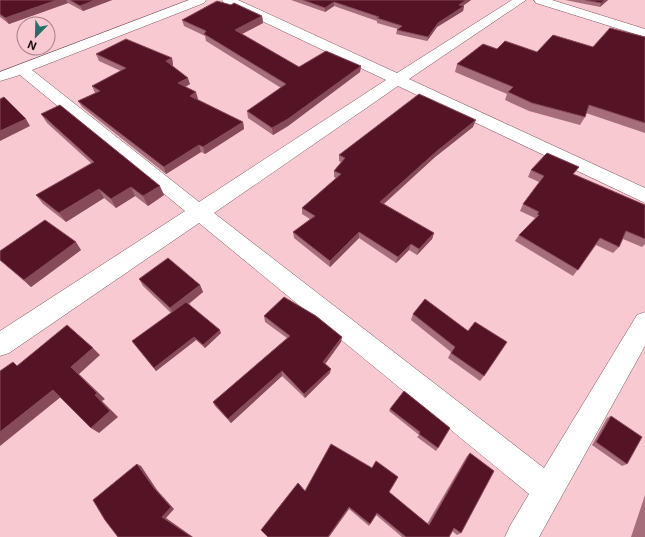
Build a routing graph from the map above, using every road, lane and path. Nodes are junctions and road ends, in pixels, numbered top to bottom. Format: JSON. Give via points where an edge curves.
{"nodes":[{"id":1,"x":200,"y":0,"type":"edge"},
{"id":2,"x":228,"y":0,"type":"edge"},
{"id":3,"x":520,"y":0,"type":"edge"},
{"id":4,"x":540,"y":0,"type":"edge"},
{"id":5,"x":645,"y":33,"type":"edge"},
{"id":6,"x":22,"y":69,"type":"junction"},
{"id":7,"x":0,"y":77,"type":"edge"},
{"id":8,"x":397,"y":80,"type":"junction"},
{"id":9,"x":645,"y":196,"type":"edge"},
{"id":10,"x":198,"y":212,"type":"junction"},
{"id":11,"x":645,"y":323,"type":"edge"},
{"id":12,"x":0,"y":345,"type":"edge"},
{"id":13,"x":548,"y":490,"type":"junction"},
{"id":14,"x":521,"y":537,"type":"edge"}],
"edges":[{"from":1,"to":6,"type":"street"},
{"from":2,"to":8,"type":"street"},
{"from":3,"to":8,"type":"street"},
{"from":4,"to":5,"type":"street"},
{"from":6,"to":7,"type":"street"},
{"from":6,"to":10,"type":"street"},
{"from":8,"to":9,"type":"street"},
{"from":8,"to":10,"type":"street"},
{"from":10,"to":12,"type":"street"},
{"from":10,"to":13,"type":"street"},
{"from":11,"to":13,"type":"street"},
{"from":13,"to":14,"type":"street"}]}
